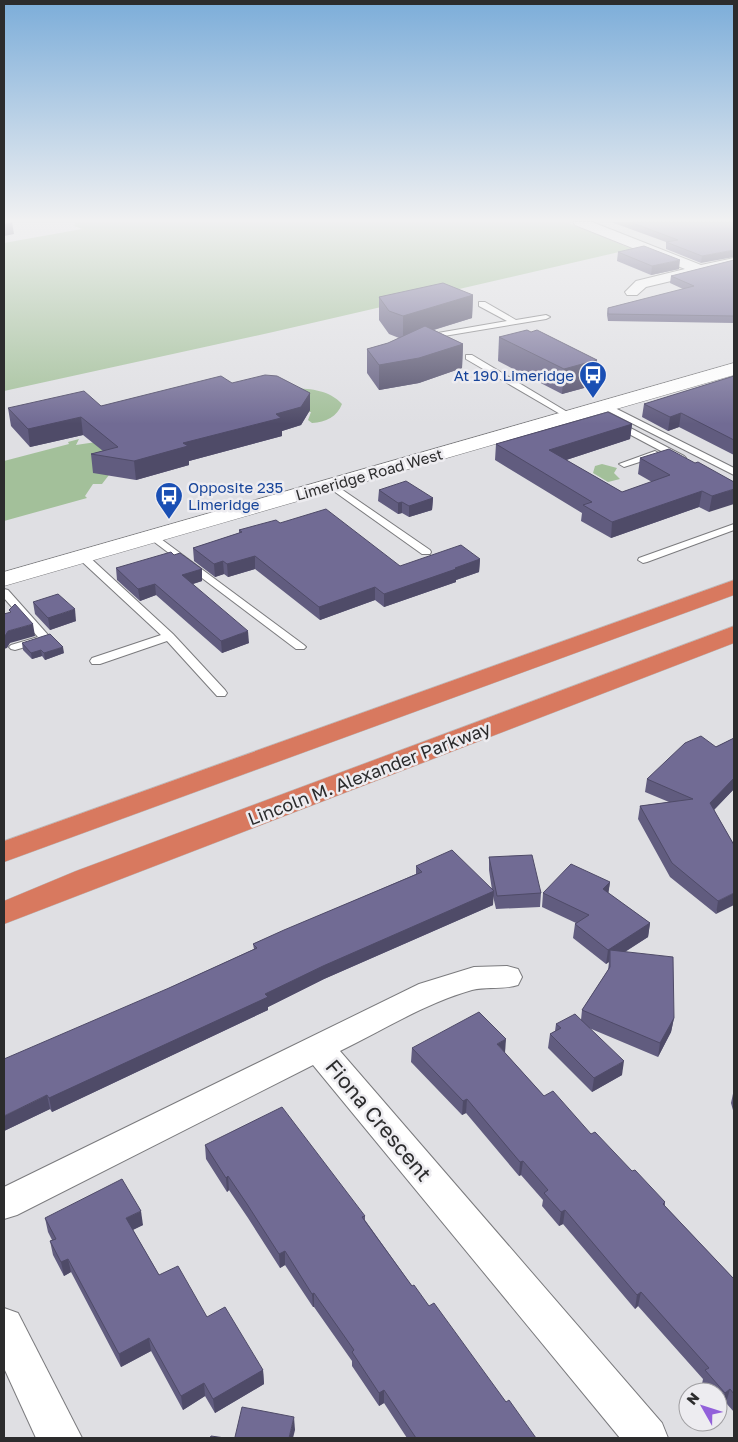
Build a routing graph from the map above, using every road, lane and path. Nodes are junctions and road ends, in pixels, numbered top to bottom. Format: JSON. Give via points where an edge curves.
{"nodes":[{"id":1,"x":635,"y":289,"type":"edge"},
{"id":2,"x":632,"y":292,"type":"dead end"},
{"id":3,"x":482,"y":304,"type":"dead end"},
{"id":4,"x":546,"y":317,"type":"dead end"},
{"id":5,"x":515,"y":322,"type":"junction"},
{"id":6,"x":432,"y":336,"type":"edge"},
{"id":7,"x":470,"y":358,"type":"dead end"},
{"id":8,"x":734,"y":369,"type":"edge"},
{"id":9,"x":589,"y":411,"type":"junction"},
{"id":10,"x":667,"y":450,"type":"junction"},
{"id":11,"x":692,"y":463,"type":"edge"},
{"id":12,"x":624,"y":464,"type":"dead end"},
{"id":13,"x":734,"y":472,"type":"edge"},
{"id":14,"x":331,"y":485,"type":"junction"},
{"id":15,"x":734,"y":527,"type":"edge"},
{"id":16,"x":153,"y":536,"type":"junction"},
{"id":17,"x":426,"y":552,"type":"dead end"},
{"id":18,"x":82,"y":556,"type":"junction"},
{"id":19,"x":643,"y":560,"type":"dead end"},
{"id":20,"x":4,"y":579,"type":"edge"},
{"id":21,"x":734,"y":587,"type":"edge"},
{"id":22,"x":4,"y":592,"type":"edge"},
{"id":23,"x":734,"y":634,"type":"edge"},
{"id":24,"x":169,"y":636,"type":"junction"},
{"id":25,"x":14,"y":647,"type":"dead end"},
{"id":26,"x":300,"y":647,"type":"dead end"},
{"id":27,"x":96,"y":661,"type":"dead end"},
{"id":28,"x":221,"y":693,"type":"dead end"},
{"id":29,"x":4,"y":852,"type":"edge"},
{"id":30,"x":4,"y":913,"type":"edge"},
{"id":31,"x":507,"y":977,"type":"dead end"},
{"id":32,"x":318,"y":1048,"type":"junction"},
{"id":33,"x":4,"y":1204,"type":"edge"},
{"id":34,"x":4,"y":1326,"type":"edge"},
{"id":35,"x":60,"y":1438,"type":"edge"},
{"id":36,"x":646,"y":1438,"type":"edge"}],
"edges":[{"from":1,"to":2,"type":"street"},
{"from":3,"to":5,"type":"lane"},
{"from":4,"to":5,"type":"lane"},
{"from":5,"to":6,"type":"lane"},
{"from":7,"to":9,"type":"lane"},
{"from":8,"to":9,"type":"street","name":"Limeridge Road West"},
{"from":9,"to":10,"type":"lane"},
{"from":9,"to":13,"type":"lane"},
{"from":9,"to":14,"type":"street","name":"Limeridge Road West"},
{"from":10,"to":11,"type":"lane"},
{"from":10,"to":12,"type":"lane"},
{"from":14,"to":16,"type":"street","name":"Limeridge Road West"},
{"from":14,"to":17,"type":"lane"},
{"from":15,"to":19,"type":"lane"},
{"from":16,"to":18,"type":"street","name":"Limeridge Road West"},
{"from":16,"to":26,"type":"lane"},
{"from":18,"to":20,"type":"street","name":"Limeridge Road West"},
{"from":18,"to":24,"type":"lane"},
{"from":21,"to":29,"type":"highway"},
{"from":22,"to":25,"type":"lane","via":[[45,638]]},
{"from":23,"to":30,"type":"highway","name":"Lincoln M. Alexander Parkway"},
{"from":24,"to":27,"type":"lane"},
{"from":24,"to":28,"type":"lane"},
{"from":31,"to":32,"type":"street","via":[[474,978],[444,986]]},
{"from":32,"to":33,"type":"street","name":"Fiona Crescent"},
{"from":32,"to":36,"type":"street","name":"Fiona Crescent"},
{"from":34,"to":35,"type":"street"}]}
